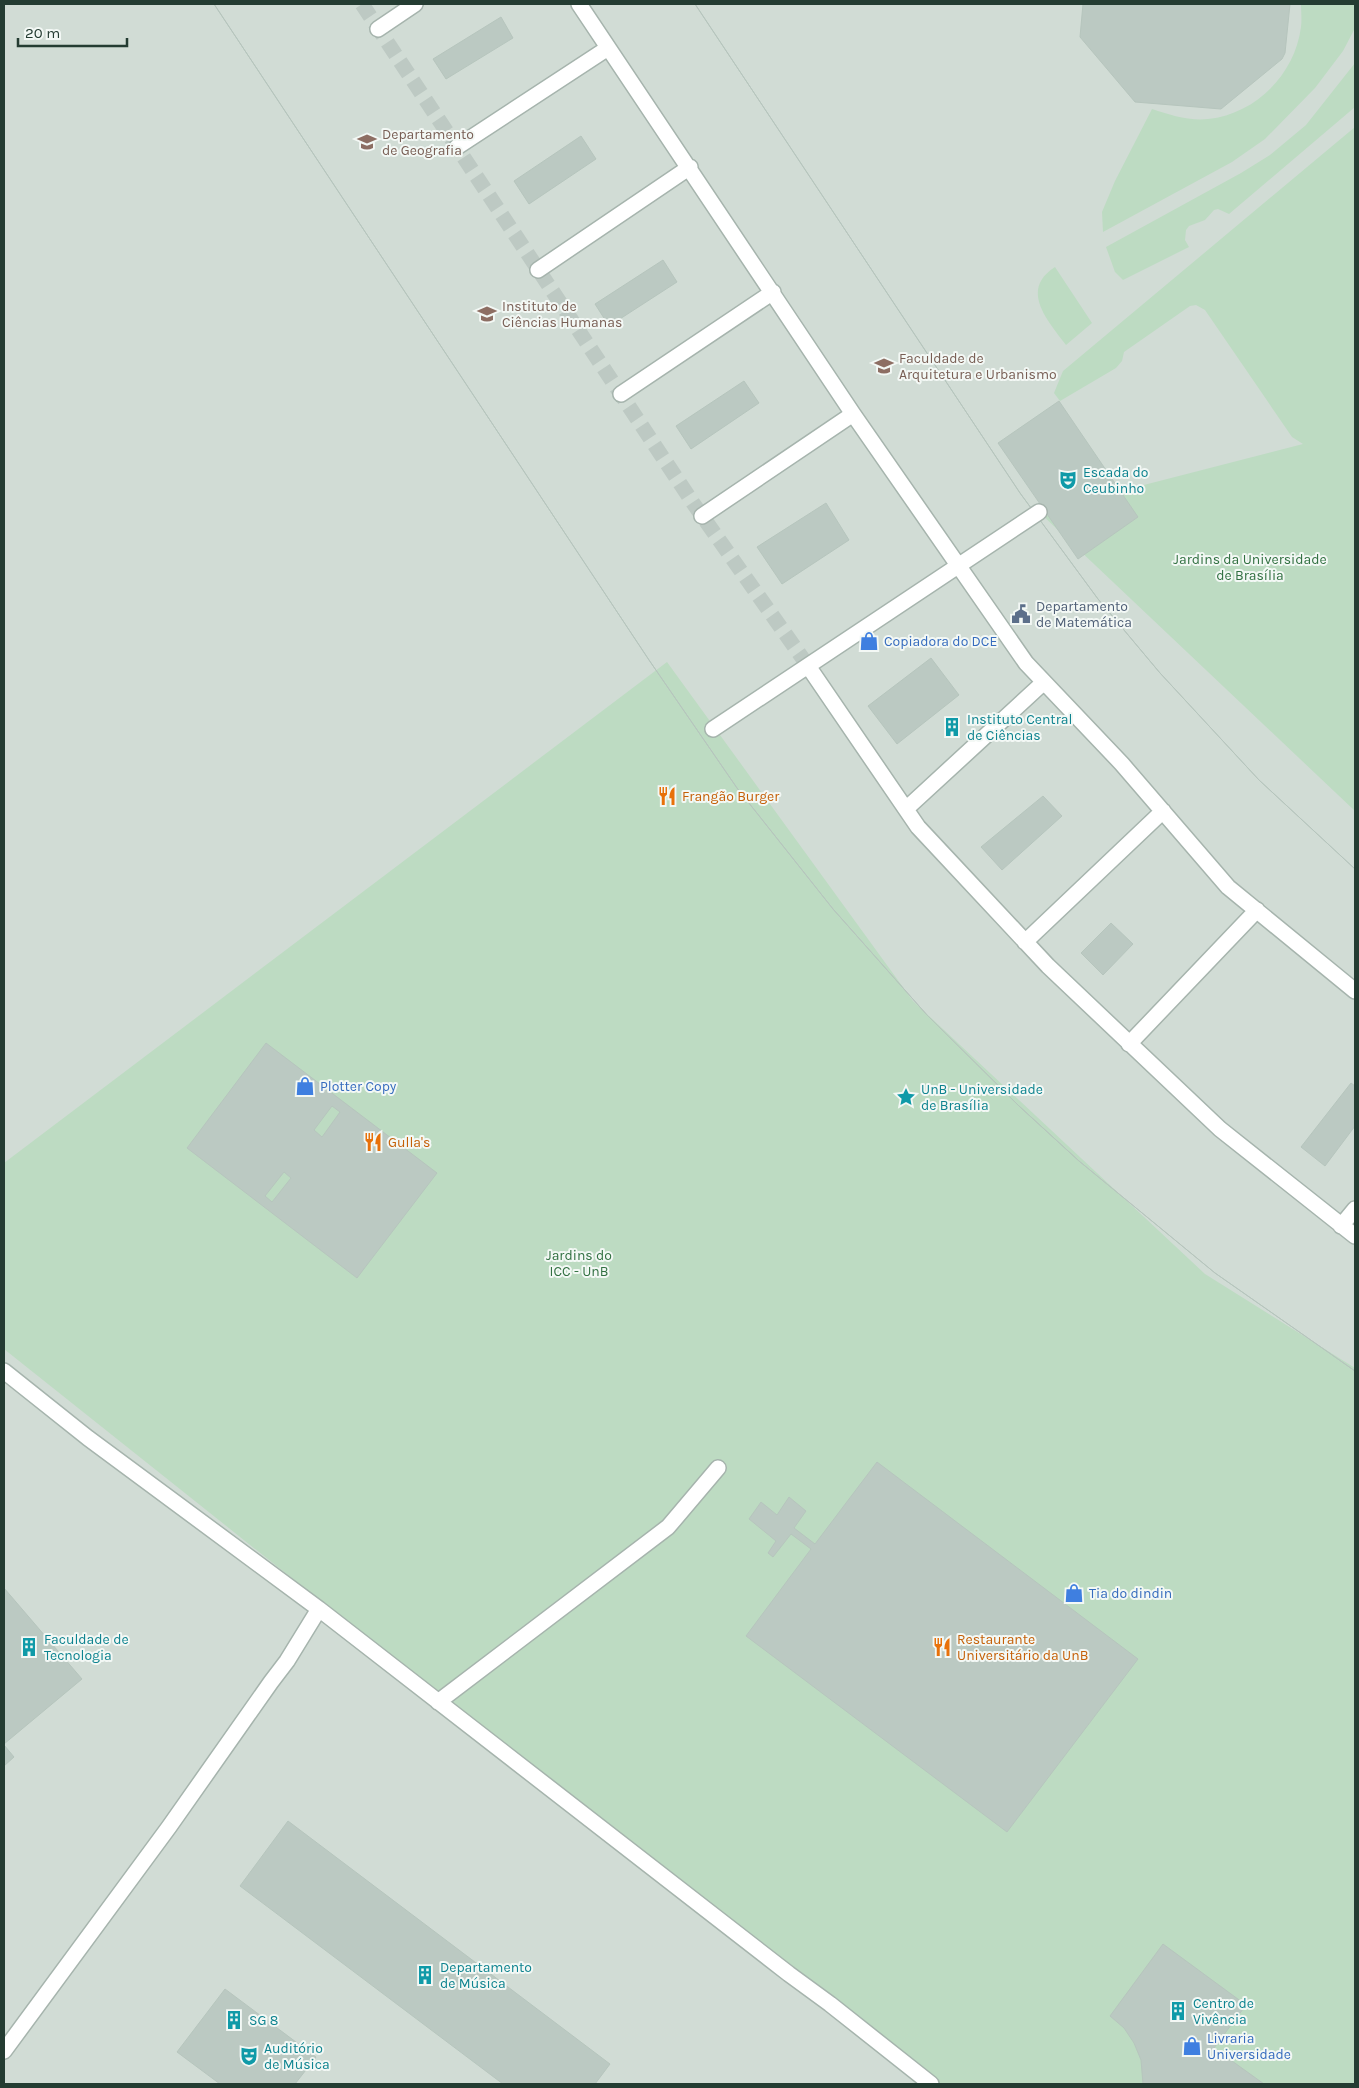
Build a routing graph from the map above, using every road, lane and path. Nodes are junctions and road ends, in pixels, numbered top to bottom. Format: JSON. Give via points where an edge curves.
{"nodes":[{"id":1,"x":415,"y":4,"type":"edge"},
{"id":2,"x":579,"y":4,"type":"edge"},
{"id":3,"x":378,"y":29,"type":"dead end"},
{"id":4,"x":608,"y":48,"type":"junction"},
{"id":5,"x":457,"y":148,"type":"dead end"},
{"id":6,"x":690,"y":167,"type":"junction"},
{"id":7,"x":538,"y":270,"type":"dead end"},
{"id":8,"x":773,"y":292,"type":"junction"},
{"id":9,"x":621,"y":394,"type":"dead end"},
{"id":10,"x":853,"y":414,"type":"junction"},
{"id":11,"x":1039,"y":512,"type":"dead end"},
{"id":12,"x":702,"y":516,"type":"dead end"},
{"id":13,"x":958,"y":566,"type":"junction"},
{"id":14,"x":808,"y":666,"type":"junction"},
{"id":15,"x":1044,"y":682,"type":"junction"},
{"id":16,"x":713,"y":729,"type":"dead end"},
{"id":17,"x":906,"y":809,"type":"junction"},
{"id":18,"x":1163,"y":811,"type":"junction"},
{"id":19,"x":1257,"y":910,"type":"junction"},
{"id":20,"x":1025,"y":942,"type":"junction"},
{"id":21,"x":1355,"y":991,"type":"edge"},
{"id":22,"x":1129,"y":1044,"type":"junction"},
{"id":23,"x":1355,"y":1209,"type":"edge"},
{"id":24,"x":1341,"y":1226,"type":"junction"},
{"id":25,"x":1355,"y":1236,"type":"edge"},
{"id":26,"x":4,"y":1371,"type":"edge"},
{"id":27,"x":718,"y":1468,"type":"dead end"},
{"id":28,"x":319,"y":1610,"type":"junction"},
{"id":29,"x":438,"y":1702,"type":"junction"},
{"id":30,"x":4,"y":2051,"type":"edge"},
{"id":31,"x":931,"y":2084,"type":"edge"}],
"edges":[{"from":1,"to":3,"type":"street"},
{"from":2,"to":4,"type":"street"},
{"from":4,"to":5,"type":"street"},
{"from":4,"to":6,"type":"street"},
{"from":6,"to":7,"type":"street"},
{"from":6,"to":8,"type":"street"},
{"from":8,"to":9,"type":"street"},
{"from":8,"to":10,"type":"street"},
{"from":10,"to":12,"type":"street"},
{"from":10,"to":13,"type":"street"},
{"from":11,"to":13,"type":"street"},
{"from":13,"to":14,"type":"street"},
{"from":13,"to":15,"type":"street","via":[[1026,663]]},
{"from":14,"to":16,"type":"street"},
{"from":14,"to":17,"type":"street"},
{"from":15,"to":17,"type":"street"},
{"from":15,"to":18,"type":"street"},
{"from":17,"to":20,"type":"street","via":[[918,827]]},
{"from":18,"to":19,"type":"street","via":[[1228,886]]},
{"from":18,"to":20,"type":"street"},
{"from":19,"to":21,"type":"street"},
{"from":19,"to":22,"type":"street"},
{"from":20,"to":22,"type":"street"},
{"from":22,"to":24,"type":"street","via":[[1220,1129]]},
{"from":23,"to":24,"type":"street"},
{"from":24,"to":25,"type":"street"},
{"from":26,"to":28,"type":"street","via":[[88,1438]]},
{"from":27,"to":29,"type":"street","via":[[668,1526]]},
{"from":28,"to":29,"type":"street"},
{"from":28,"to":30,"type":"street","via":[[288,1661]]},
{"from":29,"to":31,"type":"street"}]}
